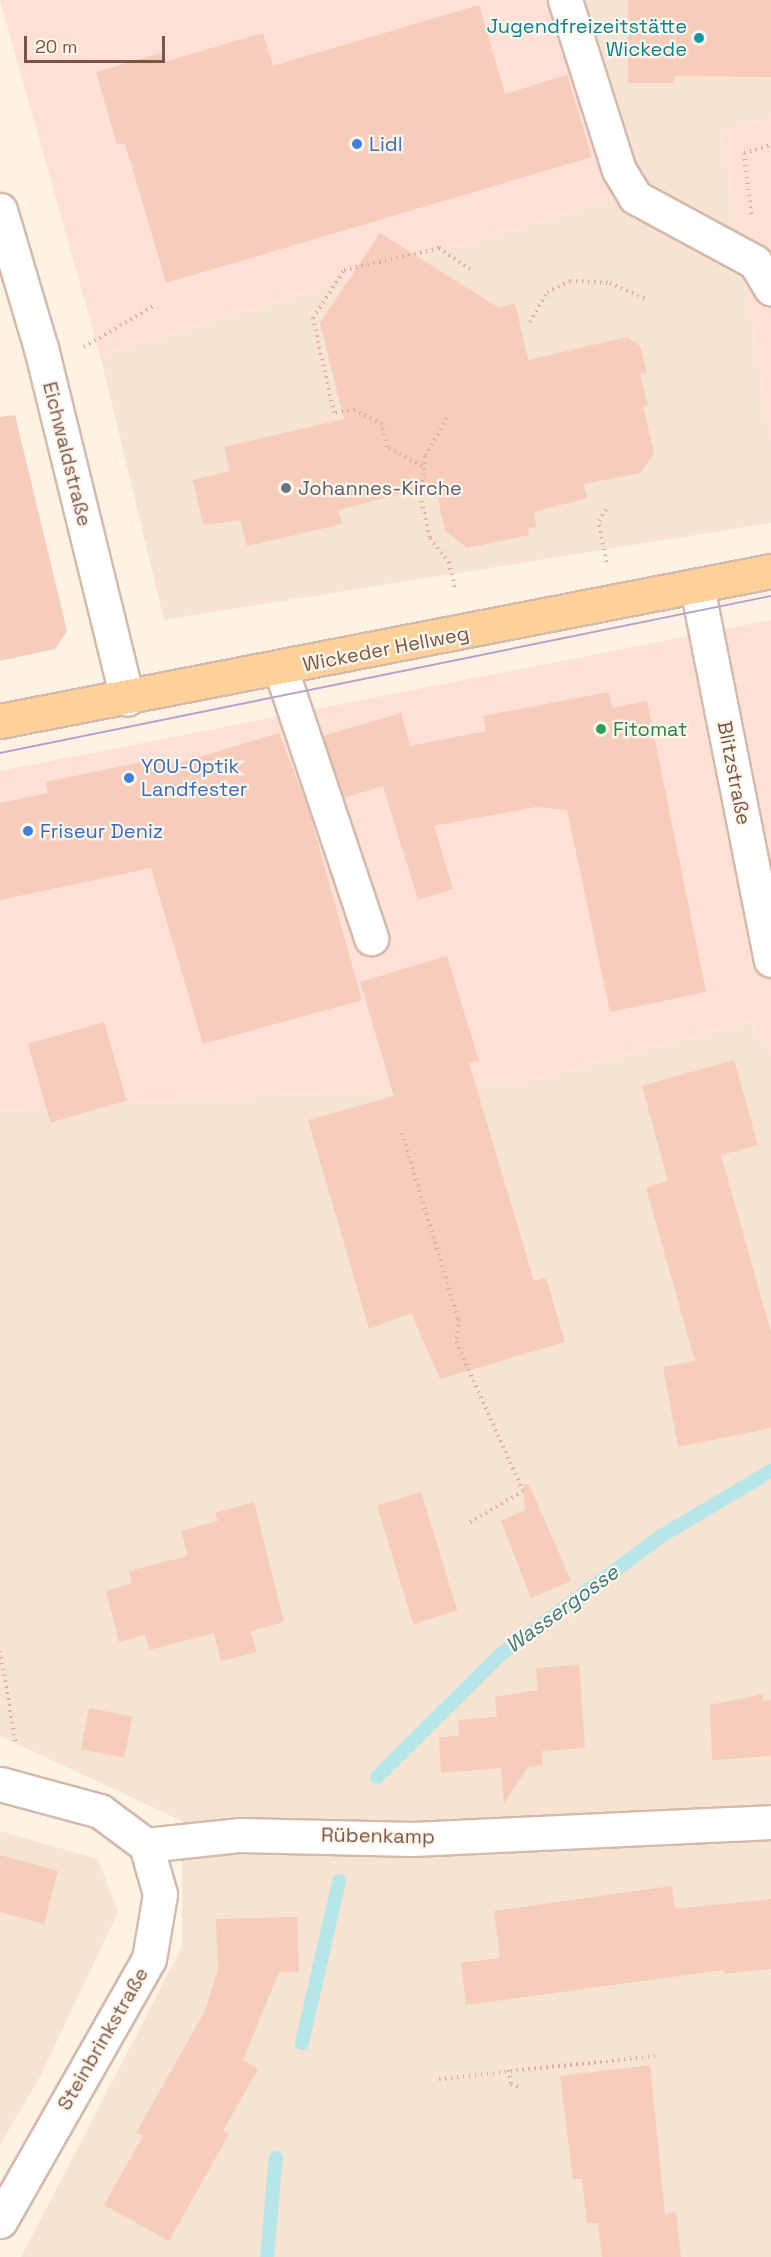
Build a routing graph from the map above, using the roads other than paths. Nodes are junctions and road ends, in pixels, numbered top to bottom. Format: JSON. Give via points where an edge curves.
{"nodes":[{"id":1,"x":565,"y":0,"type":"edge"},
{"id":2,"x":0,"y":210,"type":"edge"},
{"id":3,"x":771,"y":289,"type":"edge"},
{"id":4,"x":771,"y":571,"type":"edge"},
{"id":5,"x":697,"y":586,"type":"junction"},
{"id":6,"x":281,"y":670,"type":"junction"},
{"id":7,"x":128,"y":699,"type":"junction"},
{"id":8,"x":0,"y":721,"type":"edge"},
{"id":9,"x":371,"y":938,"type":"dead end"},
{"id":10,"x":771,"y":960,"type":"edge"},
{"id":11,"x":0,"y":1784,"type":"edge"},
{"id":12,"x":771,"y":1822,"type":"edge"},
{"id":13,"x":146,"y":1845,"type":"junction"},
{"id":14,"x":0,"y":2221,"type":"edge"}],
"edges":[{"from":1,"to":3,"type":"street","via":[[619,170],[634,197],[755,262]]},
{"from":2,"to":7,"type":"street","name":"Eichwaldstraße","via":[[41,348]]},
{"from":4,"to":5,"type":"main road","name":"Wickeder Hellweg"},
{"from":5,"to":6,"type":"main road","name":"Wickeder Hellweg"},
{"from":5,"to":10,"type":"street","name":"Blitzstraße"},
{"from":6,"to":7,"type":"main road","name":"Wickeder Hellweg"},
{"from":6,"to":9,"type":"street"},
{"from":7,"to":8,"type":"main road","name":"Wickeder Hellweg"},
{"from":11,"to":13,"type":"street","via":[[100,1812]]},
{"from":12,"to":13,"type":"street","name":"Rübenkamp","via":[[413,1839],[240,1835]]},
{"from":13,"to":14,"type":"street","name":"Steinbrinkstraße","via":[[160,1894],[148,1959]]}]}
